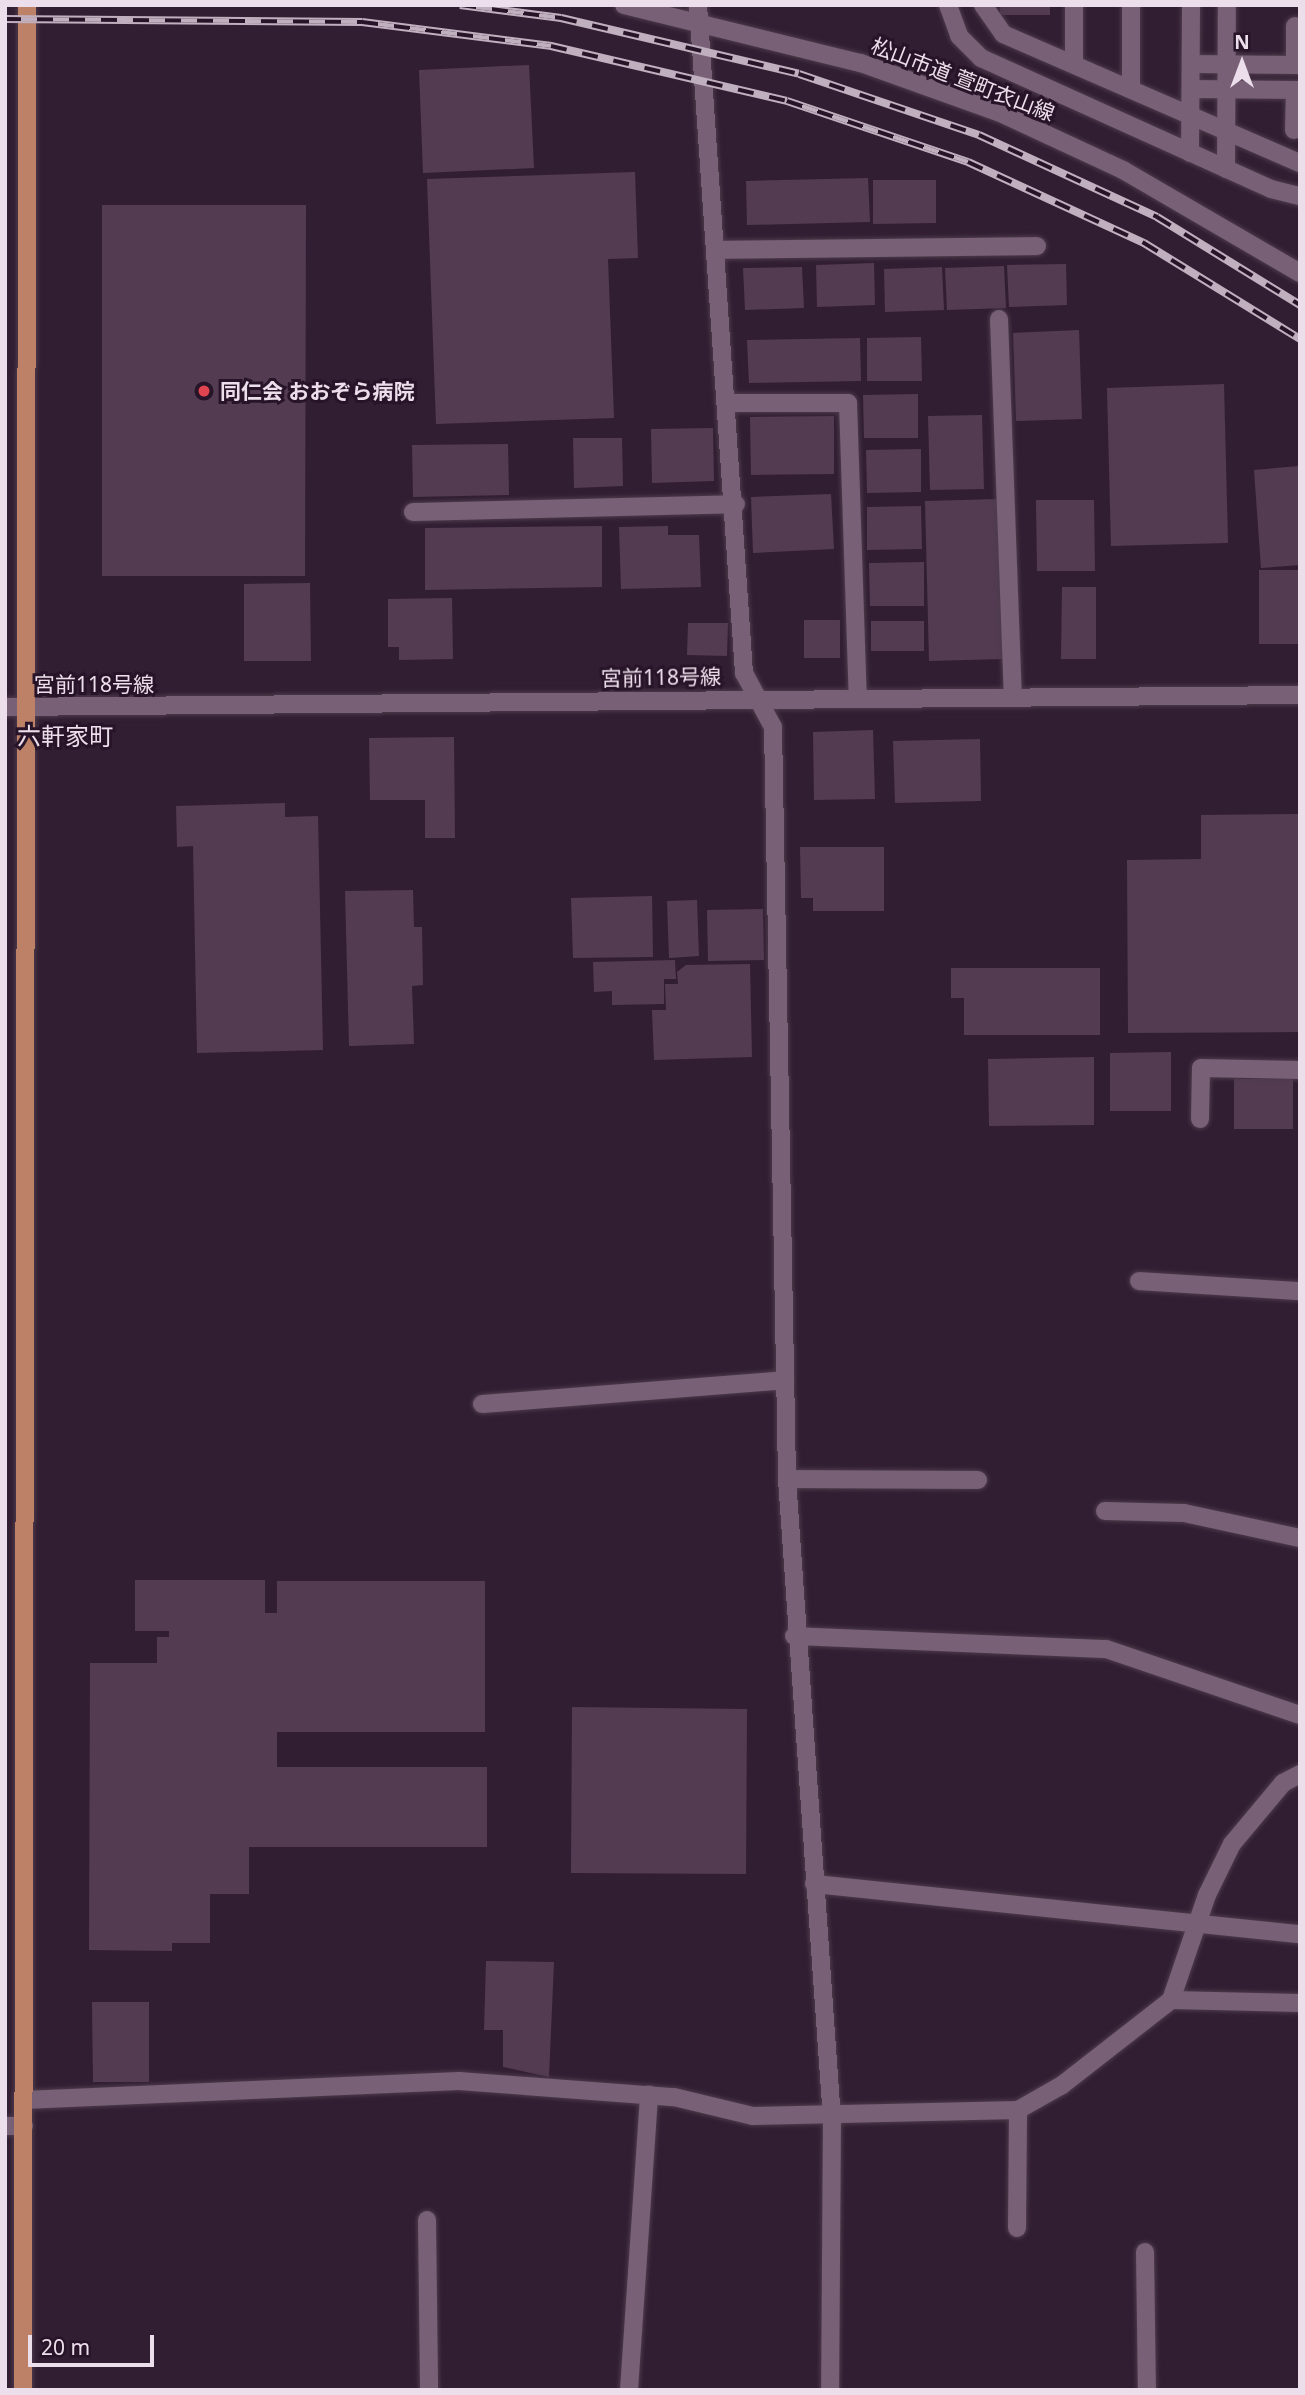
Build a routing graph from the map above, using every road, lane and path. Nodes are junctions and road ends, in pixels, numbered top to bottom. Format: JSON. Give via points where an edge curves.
{"nodes":[{"id":1,"x":27,"y":5,"type":"edge"},
{"id":2,"x":624,"y":5,"type":"edge"},
{"id":3,"x":948,"y":5,"type":"edge"},
{"id":4,"x":983,"y":5,"type":"edge"},
{"id":5,"x":1074,"y":5,"type":"edge"},
{"id":6,"x":1131,"y":5,"type":"edge"},
{"id":7,"x":1191,"y":5,"type":"edge"},
{"id":8,"x":1227,"y":5,"type":"edge"},
{"id":9,"x":699,"y":13,"type":"edge"},
{"id":10,"x":1295,"y":26,"type":"dead end"},
{"id":11,"x":1074,"y":64,"type":"junction"},
{"id":12,"x":1191,"y":64,"type":"junction"},
{"id":13,"x":1227,"y":64,"type":"junction"},
{"id":14,"x":1297,"y":65,"type":"edge"},
{"id":15,"x":1131,"y":88,"type":"junction"},
{"id":16,"x":1191,"y":89,"type":"junction"},
{"id":17,"x":1227,"y":89,"type":"junction"},
{"id":18,"x":1297,"y":90,"type":"edge"},
{"id":19,"x":1191,"y":113,"type":"junction"},
{"id":20,"x":1294,"y":130,"type":"dead end"},
{"id":21,"x":1226,"y":132,"type":"junction"},
{"id":22,"x":1190,"y":153,"type":"junction"},
{"id":23,"x":1300,"y":163,"type":"edge"},
{"id":24,"x":1226,"y":169,"type":"junction"},
{"id":25,"x":1300,"y":195,"type":"edge"},
{"id":26,"x":1037,"y":246,"type":"dead end"},
{"id":27,"x":715,"y":250,"type":"junction"},
{"id":28,"x":1298,"y":269,"type":"edge"},
{"id":29,"x":999,"y":319,"type":"dead end"},
{"id":30,"x":727,"y":403,"type":"junction"},
{"id":31,"x":736,"y":504,"type":"junction"},
{"id":32,"x":413,"y":512,"type":"dead end"},
{"id":33,"x":1300,"y":695,"type":"edge"},
{"id":34,"x":1013,"y":696,"type":"junction"},
{"id":35,"x":858,"y":697,"type":"junction"},
{"id":36,"x":758,"y":698,"type":"junction"},
{"id":37,"x":14,"y":707,"type":"edge"},
{"id":38,"x":1300,"y":1070,"type":"edge"},
{"id":39,"x":1199,"y":1119,"type":"dead end"},
{"id":40,"x":1139,"y":1281,"type":"dead end"},
{"id":41,"x":1300,"y":1291,"type":"edge"},
{"id":42,"x":785,"y":1380,"type":"junction"},
{"id":43,"x":482,"y":1404,"type":"dead end"},
{"id":44,"x":787,"y":1479,"type":"junction"},
{"id":45,"x":978,"y":1480,"type":"dead end"},
{"id":46,"x":1105,"y":1511,"type":"dead end"},
{"id":47,"x":1300,"y":1538,"type":"edge"},
{"id":48,"x":794,"y":1636,"type":"junction"},
{"id":49,"x":1300,"y":1715,"type":"edge"},
{"id":50,"x":1300,"y":1774,"type":"edge"},
{"id":51,"x":814,"y":1884,"type":"junction"},
{"id":52,"x":1201,"y":1919,"type":"junction"},
{"id":53,"x":1300,"y":1934,"type":"edge"},
{"id":54,"x":1171,"y":2000,"type":"junction"},
{"id":55,"x":1300,"y":2003,"type":"edge"},
{"id":56,"x":649,"y":2095,"type":"junction"},
{"id":57,"x":24,"y":2099,"type":"junction"},
{"id":58,"x":1017,"y":2110,"type":"junction"},
{"id":59,"x":832,"y":2119,"type":"junction"},
{"id":60,"x":5,"y":2126,"type":"edge"},
{"id":61,"x":24,"y":2126,"type":"junction"},
{"id":62,"x":427,"y":2220,"type":"dead end"},
{"id":63,"x":1017,"y":2228,"type":"dead end"},
{"id":64,"x":1145,"y":2252,"type":"dead end"},
{"id":65,"x":23,"y":2390,"type":"edge"},
{"id":66,"x":429,"y":2390,"type":"edge"},
{"id":67,"x":629,"y":2390,"type":"edge"},
{"id":68,"x":831,"y":2390,"type":"edge"},
{"id":69,"x":1147,"y":2390,"type":"edge"}],
"edges":[{"from":1,"to":37,"type":"main road"},
{"from":2,"to":9,"type":"street","name":"松山市道 萱町衣山線"},
{"from":3,"to":22,"type":"street","via":[[959,36],[981,58]]},
{"from":4,"to":11,"type":"street","via":[[1003,34]]},
{"from":5,"to":11,"type":"street"},
{"from":6,"to":15,"type":"street"},
{"from":7,"to":12,"type":"street"},
{"from":8,"to":13,"type":"street"},
{"from":9,"to":27,"type":"street"},
{"from":9,"to":28,"type":"street","name":"松山市道 萱町衣山線","via":[[998,112],[1123,170]]},
{"from":10,"to":14,"type":"street"},
{"from":11,"to":15,"type":"street"},
{"from":12,"to":13,"type":"street"},
{"from":12,"to":16,"type":"street"},
{"from":13,"to":14,"type":"street"},
{"from":13,"to":17,"type":"street"},
{"from":15,"to":19,"type":"street"},
{"from":16,"to":17,"type":"street"},
{"from":16,"to":19,"type":"street"},
{"from":17,"to":18,"type":"street"},
{"from":17,"to":21,"type":"street"},
{"from":18,"to":20,"type":"street"},
{"from":19,"to":21,"type":"street"},
{"from":19,"to":22,"type":"street"},
{"from":21,"to":23,"type":"street"},
{"from":21,"to":24,"type":"street"},
{"from":22,"to":24,"type":"street"},
{"from":24,"to":25,"type":"street"},
{"from":26,"to":27,"type":"street"},
{"from":27,"to":30,"type":"street"},
{"from":29,"to":34,"type":"street"},
{"from":30,"to":31,"type":"street"},
{"from":30,"to":35,"type":"street","via":[[848,403]]},
{"from":31,"to":32,"type":"street"},
{"from":31,"to":36,"type":"street","via":[[744,673]]},
{"from":33,"to":34,"type":"street","name":"宮前118号線"},
{"from":34,"to":35,"type":"street","name":"宮前118号線"},
{"from":35,"to":36,"type":"street","name":"宮前118号線"},
{"from":36,"to":37,"type":"street","name":"宮前118号線"},
{"from":36,"to":42,"type":"street","via":[[773,727]]},
{"from":37,"to":57,"type":"main road"},
{"from":38,"to":39,"type":"street","via":[[1201,1068]]},
{"from":40,"to":41,"type":"street"},
{"from":42,"to":43,"type":"street"},
{"from":42,"to":44,"type":"street"},
{"from":44,"to":45,"type":"street"},
{"from":44,"to":48,"type":"street"},
{"from":46,"to":47,"type":"street","via":[[1184,1513]]},
{"from":48,"to":49,"type":"street","via":[[1106,1649]]},
{"from":48,"to":51,"type":"street"},
{"from":50,"to":52,"type":"street","via":[[1283,1783],[1232,1844]]},
{"from":51,"to":52,"type":"street"},
{"from":51,"to":59,"type":"street"},
{"from":52,"to":53,"type":"street"},
{"from":52,"to":54,"type":"street"},
{"from":54,"to":55,"type":"street"},
{"from":54,"to":58,"type":"street","via":[[1062,2085]]},
{"from":56,"to":57,"type":"street","via":[[459,2081]]},
{"from":56,"to":59,"type":"street","via":[[753,2116]]},
{"from":56,"to":67,"type":"street"},
{"from":57,"to":61,"type":"main road"},
{"from":58,"to":59,"type":"street"},
{"from":58,"to":63,"type":"street"},
{"from":59,"to":68,"type":"street"},
{"from":60,"to":61,"type":"street"},
{"from":61,"to":65,"type":"main road"},
{"from":62,"to":66,"type":"street"},
{"from":64,"to":69,"type":"street"}]}
